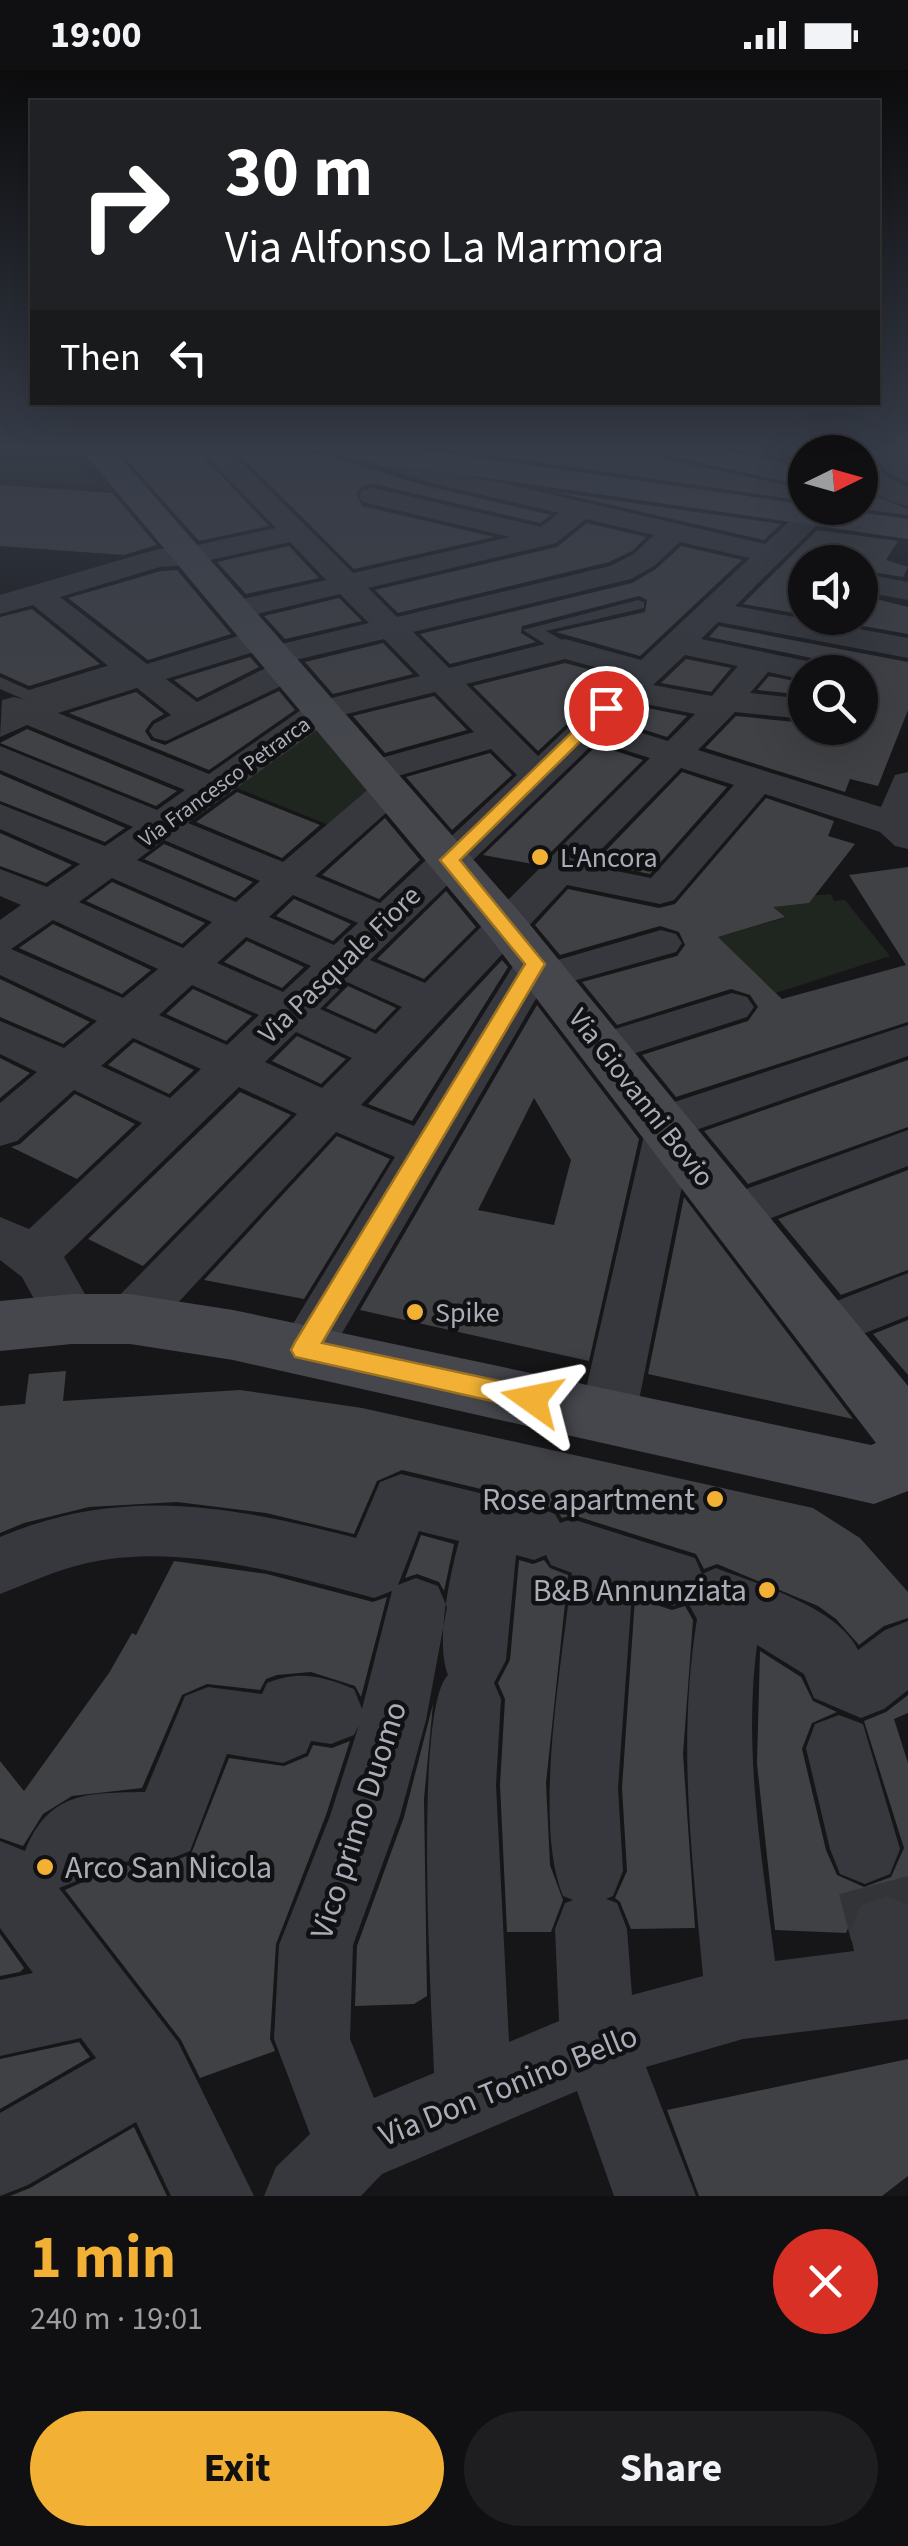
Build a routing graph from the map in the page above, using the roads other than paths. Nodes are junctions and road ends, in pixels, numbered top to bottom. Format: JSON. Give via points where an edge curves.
{"nodes":[{"id":1,"x":164,"y":547,"type":"edge"},
{"id":2,"x":225,"y":547,"type":"edge"},
{"id":3,"x":308,"y":547,"type":"edge"},
{"id":4,"x":503,"y":547,"type":"edge"},
{"id":5,"x":592,"y":547,"type":"edge"},
{"id":6,"x":658,"y":547,"type":"edge"},
{"id":7,"x":727,"y":547,"type":"edge"},
{"id":8,"x":783,"y":547,"type":"edge"},
{"id":9,"x":172,"y":558,"type":"junction"},
{"id":10,"x":644,"y":560,"type":"junction"},
{"id":11,"x":774,"y":562,"type":"junction"},
{"id":12,"x":420,"y":567,"type":"junction"},
{"id":13,"x":346,"y":585,"type":"junction"},
{"id":14,"x":878,"y":585,"type":"edge"},
{"id":15,"x":908,"y":591,"type":"edge"},
{"id":16,"x":38,"y":594,"type":"junction"},
{"id":17,"x":499,"y":603,"type":"junction"},
{"id":18,"x":638,"y":605,"type":"dead end"},
{"id":19,"x":0,"y":606,"type":"edge"},
{"id":20,"x":709,"y":612,"type":"junction"},
{"id":21,"x":391,"y":628,"type":"junction"},
{"id":22,"x":162,"y":637,"type":"dead end"},
{"id":23,"x":676,"y":643,"type":"junction"},
{"id":24,"x":265,"y":644,"type":"junction"},
{"id":25,"x":908,"y":648,"type":"edge"},
{"id":26,"x":564,"y":649,"type":"junction"},
{"id":27,"x":760,"y":661,"type":"junction"},
{"id":28,"x":185,"y":663,"type":"junction"},
{"id":29,"x":788,"y":667,"type":"edge"},
{"id":30,"x":134,"y":671,"type":"junction"},
{"id":31,"x":443,"y":679,"type":"junction"},
{"id":32,"x":635,"y":681,"type":"junction"},
{"id":33,"x":0,"y":682,"type":"edge"},
{"id":34,"x":723,"y":705,"type":"junction"},
{"id":35,"x":788,"y":708,"type":"edge"},
{"id":36,"x":323,"y":710,"type":"junction"},
{"id":37,"x":8,"y":714,"type":"edge"},
{"id":38,"x":194,"y":717,"type":"junction"},
{"id":39,"x":586,"y":727,"type":"junction"},
{"id":40,"x":498,"y":736,"type":"junction"},
{"id":41,"x":124,"y":753,"type":"junction"},
{"id":42,"x":675,"y":754,"type":"junction"},
{"id":43,"x":0,"y":758,"type":"edge"},
{"id":44,"x":537,"y":775,"type":"junction"},
{"id":45,"x":760,"y":778,"type":"junction"},
{"id":46,"x":383,"y":780,"type":"junction"},
{"id":47,"x":908,"y":783,"type":"edge"},
{"id":48,"x":214,"y":790,"type":"junction"},
{"id":49,"x":0,"y":814,"type":"edge"},
{"id":50,"x":164,"y":825,"type":"junction"},
{"id":51,"x":900,"y":831,"type":"edge"},
{"id":52,"x":450,"y":860,"type":"junction"},
{"id":53,"x":110,"y":862,"type":"junction"},
{"id":54,"x":558,"y":872,"type":"junction"},
{"id":55,"x":289,"y":878,"type":"junction"},
{"id":56,"x":0,"y":881,"type":"edge"},
{"id":57,"x":51,"y":904,"type":"junction"},
{"id":58,"x":242,"y":918,"type":"junction"},
{"id":59,"x":386,"y":920,"type":"junction"},
{"id":60,"x":505,"y":926,"type":"junction"},
{"id":61,"x":0,"y":939,"type":"edge"},
{"id":62,"x":661,"y":943,"type":"dead end"},
{"id":63,"x":0,"y":959,"type":"edge"},
{"id":64,"x":342,"y":963,"type":"junction"},
{"id":65,"x":188,"y":966,"type":"junction"},
{"id":66,"x":541,"y":971,"type":"junction"},
{"id":67,"x":432,"y":1003,"type":"junction"},
{"id":68,"x":732,"y":1006,"type":"dead end"},
{"id":69,"x":290,"y":1012,"type":"junction"},
{"id":70,"x":126,"y":1019,"type":"junction"},
{"id":71,"x":0,"y":1036,"type":"edge"},
{"id":72,"x":908,"y":1040,"type":"edge"},
{"id":73,"x":605,"y":1048,"type":"junction"},
{"id":74,"x":384,"y":1055,"type":"junction"},
{"id":75,"x":233,"y":1065,"type":"junction"},
{"id":76,"x":69,"y":1069,"type":"junction"},
{"id":77,"x":330,"y":1111,"type":"junction"},
{"id":78,"x":174,"y":1119,"type":"junction"},
{"id":79,"x":666,"y":1126,"type":"junction"},
{"id":80,"x":0,"y":1129,"type":"edge"},
{"id":81,"x":908,"y":1147,"type":"edge"},
{"id":82,"x":426,"y":1150,"type":"junction"},
{"id":83,"x":734,"y":1213,"type":"junction"},
{"id":84,"x":16,"y":1246,"type":"edge"},
{"id":85,"x":908,"y":1294,"type":"edge"},
{"id":86,"x":101,"y":1319,"type":"junction"},
{"id":87,"x":0,"y":1326,"type":"edge"},
{"id":88,"x":825,"y":1328,"type":"junction"},
{"id":89,"x":304,"y":1350,"type":"junction"},
{"id":90,"x":608,"y":1416,"type":"junction"},
{"id":91,"x":908,"y":1434,"type":"edge"},
{"id":92,"x":908,"y":1460,"type":"edge"},
{"id":93,"x":551,"y":1540,"type":"junction"},
{"id":94,"x":0,"y":1566,"type":"edge"},
{"id":95,"x":707,"y":1594,"type":"junction"},
{"id":96,"x":416,"y":1606,"type":"dead end"},
{"id":97,"x":856,"y":1699,"type":"edge"},
{"id":98,"x":331,"y":1712,"type":"dead end"},
{"id":99,"x":28,"y":1876,"type":"edge"},
{"id":100,"x":884,"y":1916,"type":"edge"},
{"id":101,"x":98,"y":1997,"type":"junction"},
{"id":102,"x":743,"y":2002,"type":"junction"},
{"id":103,"x":0,"y":2018,"type":"edge"},
{"id":104,"x":598,"y":2043,"type":"junction"},
{"id":105,"x":151,"y":2069,"type":"junction"},
{"id":106,"x":473,"y":2094,"type":"junction"},
{"id":107,"x":0,"y":2157,"type":"edge"},
{"id":108,"x":330,"y":2171,"type":"edge"},
{"id":109,"x":213,"y":2196,"type":"edge"},
{"id":110,"x":655,"y":2196,"type":"edge"}],
"edges":[{"from":1,"to":9,"type":"street","name":"Via Giovanni Bovio"},
{"from":2,"to":9,"type":"street"},
{"from":3,"to":13,"type":"street"},
{"from":4,"to":12,"type":"street"},
{"from":5,"to":10,"type":"street"},
{"from":6,"to":10,"type":"street"},
{"from":7,"to":11,"type":"street"},
{"from":8,"to":11,"type":"street","name":"Via Pasquale Fiore"},
{"from":9,"to":16,"type":"street"},
{"from":9,"to":24,"type":"street","name":"Via Giovanni Bovio"},
{"from":10,"to":17,"type":"street","via":[[620,573]]},
{"from":11,"to":20,"type":"street","name":"Via Pasquale Fiore"},
{"from":12,"to":13,"type":"street"},
{"from":12,"to":17,"type":"street"},
{"from":13,"to":21,"type":"street"},
{"from":13,"to":24,"type":"street"},
{"from":14,"to":15,"type":"street"},
{"from":16,"to":19,"type":"street"},
{"from":16,"to":30,"type":"street"},
{"from":17,"to":21,"type":"street"},
{"from":18,"to":26,"type":"lane","via":[[532,630]]},
{"from":20,"to":23,"type":"street","name":"Via Pasquale Fiore"},
{"from":20,"to":25,"type":"street"},
{"from":21,"to":24,"type":"street"},
{"from":21,"to":31,"type":"street"},
{"from":22,"to":28,"type":"street"},
{"from":23,"to":27,"type":"street"},
{"from":23,"to":32,"type":"street","name":"Via Pasquale Fiore"},
{"from":24,"to":28,"type":"street"},
{"from":24,"to":36,"type":"street","name":"Via Giovanni Bovio"},
{"from":24,"to":38,"type":"street"},
{"from":26,"to":31,"type":"street","name":"Via Francesco Petrarca"},
{"from":26,"to":32,"type":"street","name":"Via Francesco Petrarca"},
{"from":27,"to":29,"type":"street"},
{"from":27,"to":34,"type":"street"},
{"from":28,"to":30,"type":"street"},
{"from":30,"to":33,"type":"lane","via":[[28,696]]},
{"from":30,"to":37,"type":"street"},
{"from":30,"to":38,"type":"street"},
{"from":31,"to":36,"type":"street","name":"Via Francesco Petrarca"},
{"from":31,"to":40,"type":"street"},
{"from":32,"to":34,"type":"street","name":"Via Francesco Petrarca"},
{"from":32,"to":39,"type":"street","name":"Via Pasquale Fiore"},
{"from":34,"to":35,"type":"street","name":"Via Francesco Petrarca"},
{"from":34,"to":42,"type":"street"},
{"from":36,"to":46,"type":"street","name":"Via Giovanni Bovio"},
{"from":36,"to":48,"type":"street","name":"Via Francesco Petrarca"},
{"from":37,"to":41,"type":"street"},
{"from":38,"to":41,"type":"street"},
{"from":39,"to":42,"type":"street"},
{"from":39,"to":44,"type":"street","name":"Via Pasquale Fiore"},
{"from":40,"to":44,"type":"street"},
{"from":40,"to":46,"type":"street"},
{"from":41,"to":48,"type":"street"},
{"from":42,"to":45,"type":"street"},
{"from":42,"to":54,"type":"street"},
{"from":43,"to":50,"type":"street"},
{"from":44,"to":52,"type":"street","name":"Via Pasquale Fiore"},
{"from":45,"to":51,"type":"street"},
{"from":45,"to":54,"type":"street","via":[[660,892]]},
{"from":46,"to":52,"type":"street","name":"Via Giovanni Bovio"},
{"from":46,"to":55,"type":"street"},
{"from":47,"to":51,"type":"street"},
{"from":48,"to":50,"type":"street","name":"Via Francesco Petrarca"},
{"from":49,"to":53,"type":"street"},
{"from":50,"to":53,"type":"street","name":"Via Francesco Petrarca"},
{"from":50,"to":55,"type":"street"},
{"from":52,"to":59,"type":"street","name":"Via Pasquale Fiore"},
{"from":52,"to":60,"type":"street","name":"Via Giovanni Bovio"},
{"from":53,"to":57,"type":"street","name":"Via Francesco Petrarca"},
{"from":53,"to":58,"type":"street"},
{"from":54,"to":60,"type":"street"},
{"from":55,"to":58,"type":"street"},
{"from":55,"to":59,"type":"street"},
{"from":56,"to":57,"type":"street"},
{"from":57,"to":61,"type":"street","name":"Via Francesco Petrarca"},
{"from":57,"to":65,"type":"street"},
{"from":58,"to":64,"type":"street"},
{"from":58,"to":65,"type":"street"},
{"from":59,"to":64,"type":"street","name":"Via Pasquale Fiore"},
{"from":60,"to":66,"type":"street","name":"Via Giovanni Bovio"},
{"from":60,"to":67,"type":"street"},
{"from":62,"to":66,"type":"street"},
{"from":63,"to":70,"type":"street"},
{"from":64,"to":67,"type":"street"},
{"from":64,"to":69,"type":"street","name":"Via Pasquale Fiore"},
{"from":65,"to":69,"type":"street"},
{"from":65,"to":70,"type":"street"},
{"from":66,"to":73,"type":"street","name":"Via Giovanni Bovio"},
{"from":66,"to":82,"type":"street"},
{"from":67,"to":74,"type":"street"},
{"from":68,"to":73,"type":"street"},
{"from":69,"to":74,"type":"street"},
{"from":69,"to":75,"type":"street","name":"Via Pasquale Fiore"},
{"from":70,"to":75,"type":"street"},
{"from":70,"to":76,"type":"street"},
{"from":71,"to":76,"type":"street"},
{"from":72,"to":79,"type":"street"},
{"from":73,"to":79,"type":"street","name":"Via Giovanni Bovio"},
{"from":74,"to":77,"type":"street"},
{"from":75,"to":77,"type":"street"},
{"from":75,"to":78,"type":"street","name":"Via Pasquale Fiore"},
{"from":76,"to":78,"type":"street"},
{"from":76,"to":80,"type":"street"},
{"from":77,"to":82,"type":"street"},
{"from":77,"to":86,"type":"street"},
{"from":78,"to":84,"type":"street","name":"Via Pasquale Fiore"},
{"from":79,"to":83,"type":"street","name":"Via Giovanni Bovio"},
{"from":79,"to":90,"type":"street"},
{"from":81,"to":83,"type":"street"},
{"from":82,"to":89,"type":"street"},
{"from":83,"to":88,"type":"street","name":"Via Giovanni Bovio"},
{"from":84,"to":86,"type":"street"},
{"from":85,"to":88,"type":"street"},
{"from":86,"to":87,"type":"street"},
{"from":86,"to":89,"type":"street"},
{"from":88,"to":91,"type":"street","name":"Via Giovanni Bovio"},
{"from":89,"to":90,"type":"street"},
{"from":90,"to":92,"type":"street","via":[[874,1476]]},
{"from":93,"to":94,"type":"street","via":[[400,1500],[374,1570],[244,1536],[182,1530],[64,1538]]},
{"from":93,"to":95,"type":"street"},
{"from":93,"to":104,"type":"street","via":[[584,1788]]},
{"from":93,"to":106,"type":"street","via":[[482,1570],[462,1784]]},
{"from":95,"to":97,"type":"street","via":[[778,1623],[827,1653]]},
{"from":95,"to":102,"type":"street","via":[[720,1678],[718,1766]]},
{"from":96,"to":108,"type":"street","name":"Vico primo Duomo","via":[[365,1816],[316,1945],[312,2038]]},
{"from":97,"to":100,"type":"street"},
{"from":98,"to":99,"type":"street","via":[[290,1706],[283,1730],[208,1719],[165,1826],[85,1828]]},
{"from":99,"to":101,"type":"street"},
{"from":100,"to":102,"type":"street","name":"Via Don Tonino Bello"},
{"from":101,"to":103,"type":"street"},
{"from":101,"to":105,"type":"street"},
{"from":102,"to":104,"type":"street","name":"Via Don Tonino Bello"},
{"from":104,"to":106,"type":"street","name":"Via Don Tonino Bello"},
{"from":104,"to":110,"type":"street"},
{"from":105,"to":107,"type":"street"},
{"from":105,"to":109,"type":"street"},
{"from":106,"to":108,"type":"street","name":"Via Don Tonino Bello"}]}
